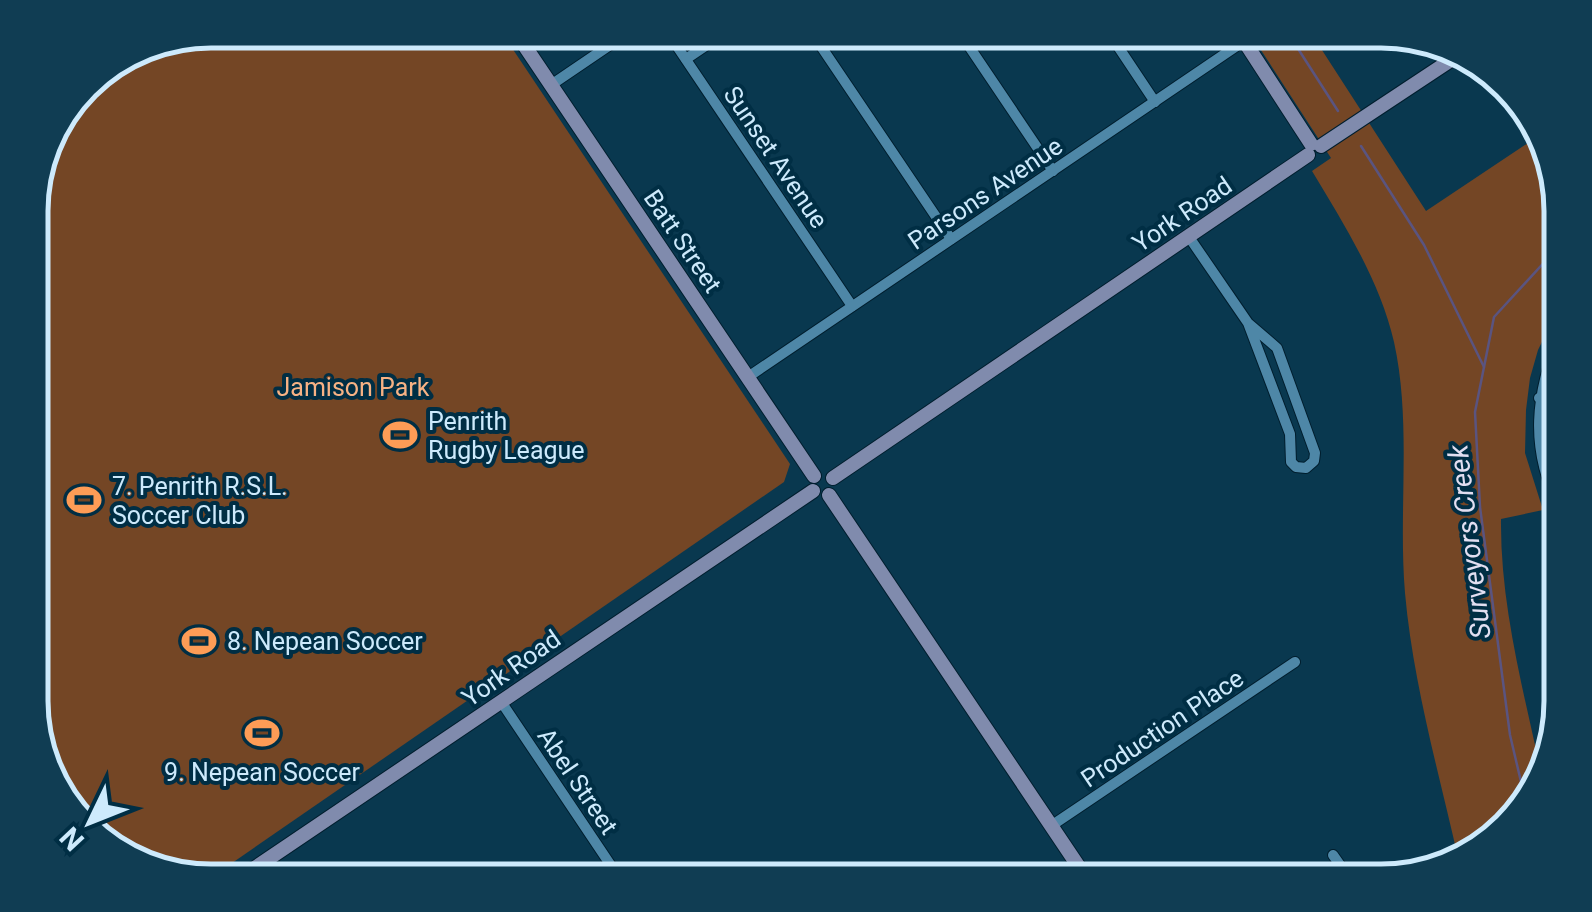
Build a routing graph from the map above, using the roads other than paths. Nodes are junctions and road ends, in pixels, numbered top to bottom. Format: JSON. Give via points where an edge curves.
{"nodes":[{"id":1,"x":526,"y":48,"type":"edge"},
{"id":2,"x":605,"y":48,"type":"edge"},
{"id":3,"x":678,"y":48,"type":"edge"},
{"id":4,"x":702,"y":48,"type":"edge"},
{"id":5,"x":822,"y":48,"type":"edge"},
{"id":6,"x":970,"y":48,"type":"edge"},
{"id":7,"x":1119,"y":48,"type":"edge"},
{"id":8,"x":1225,"y":48,"type":"edge"},
{"id":9,"x":1248,"y":48,"type":"edge"},
{"id":10,"x":686,"y":59,"type":"junction"},
{"id":11,"x":1448,"y":62,"type":"edge"},
{"id":12,"x":551,"y":85,"type":"junction"},
{"id":13,"x":1155,"y":102,"type":"junction"},
{"id":14,"x":1314,"y":148,"type":"junction"},
{"id":15,"x":1053,"y":171,"type":"junction"},
{"id":16,"x":1189,"y":237,"type":"junction"},
{"id":17,"x":952,"y":240,"type":"junction"},
{"id":18,"x":852,"y":306,"type":"junction"},
{"id":19,"x":1248,"y":322,"type":"junction"},
{"id":20,"x":1544,"y":372,"type":"edge"},
{"id":21,"x":748,"y":377,"type":"junction"},
{"id":22,"x":1539,"y":398,"type":"junction"},
{"id":23,"x":1544,"y":399,"type":"edge"},
{"id":24,"x":1544,"y":467,"type":"edge"},
{"id":25,"x":833,"y":478,"type":"junction"},
{"id":26,"x":814,"y":483,"type":"junction"},
{"id":27,"x":829,"y":495,"type":"junction"},
{"id":28,"x":1295,"y":662,"type":"dead end"},
{"id":29,"x":502,"y":702,"type":"junction"},
{"id":30,"x":1052,"y":826,"type":"junction"},
{"id":31,"x":1333,"y":854,"type":"dead end"},
{"id":32,"x":261,"y":864,"type":"edge"},
{"id":33,"x":610,"y":864,"type":"edge"},
{"id":34,"x":1078,"y":864,"type":"edge"},
{"id":35,"x":1340,"y":864,"type":"edge"}],
"edges":[{"from":1,"to":12,"type":"street","name":"Batt Street"},
{"from":2,"to":12,"type":"street"},
{"from":3,"to":10,"type":"street","name":"Sunset Avenue"},
{"from":4,"to":10,"type":"street"},
{"from":5,"to":17,"type":"street"},
{"from":6,"to":15,"type":"street"},
{"from":7,"to":13,"type":"street"},
{"from":8,"to":13,"type":"street","name":"Parsons Avenue"},
{"from":9,"to":14,"type":"street"},
{"from":10,"to":18,"type":"street","name":"Sunset Avenue"},
{"from":11,"to":14,"type":"street","name":"York Road"},
{"from":12,"to":21,"type":"street","name":"Batt Street"},
{"from":13,"to":15,"type":"street","name":"Parsons Avenue"},
{"from":14,"to":16,"type":"street","name":"York Road"},
{"from":15,"to":17,"type":"street","name":"Parsons Avenue"},
{"from":16,"to":19,"type":"street"},
{"from":16,"to":25,"type":"street","name":"York Road"},
{"from":17,"to":18,"type":"street","name":"Parsons Avenue"},
{"from":18,"to":21,"type":"street","name":"Parsons Avenue"},
{"from":19,"to":19,"type":"street","via":[[1278,352],[1315,453],[1306,468],[1291,462],[1290,434]]},
{"from":20,"to":22,"type":"street"},
{"from":21,"to":26,"type":"street","name":"Batt Street"},
{"from":22,"to":23,"type":"street"},
{"from":22,"to":24,"type":"street"},
{"from":25,"to":26,"type":"street","via":[[824,472]]},
{"from":25,"to":27,"type":"street"},
{"from":26,"to":27,"type":"street","via":[[822,496]]},
{"from":26,"to":29,"type":"street","name":"York Road"},
{"from":27,"to":30,"type":"street"},
{"from":28,"to":30,"type":"street","name":"Production Place"},
{"from":29,"to":32,"type":"street","name":"York Road"},
{"from":29,"to":33,"type":"street","name":"Abel Street"},
{"from":30,"to":34,"type":"street"},
{"from":31,"to":35,"type":"street"}]}
